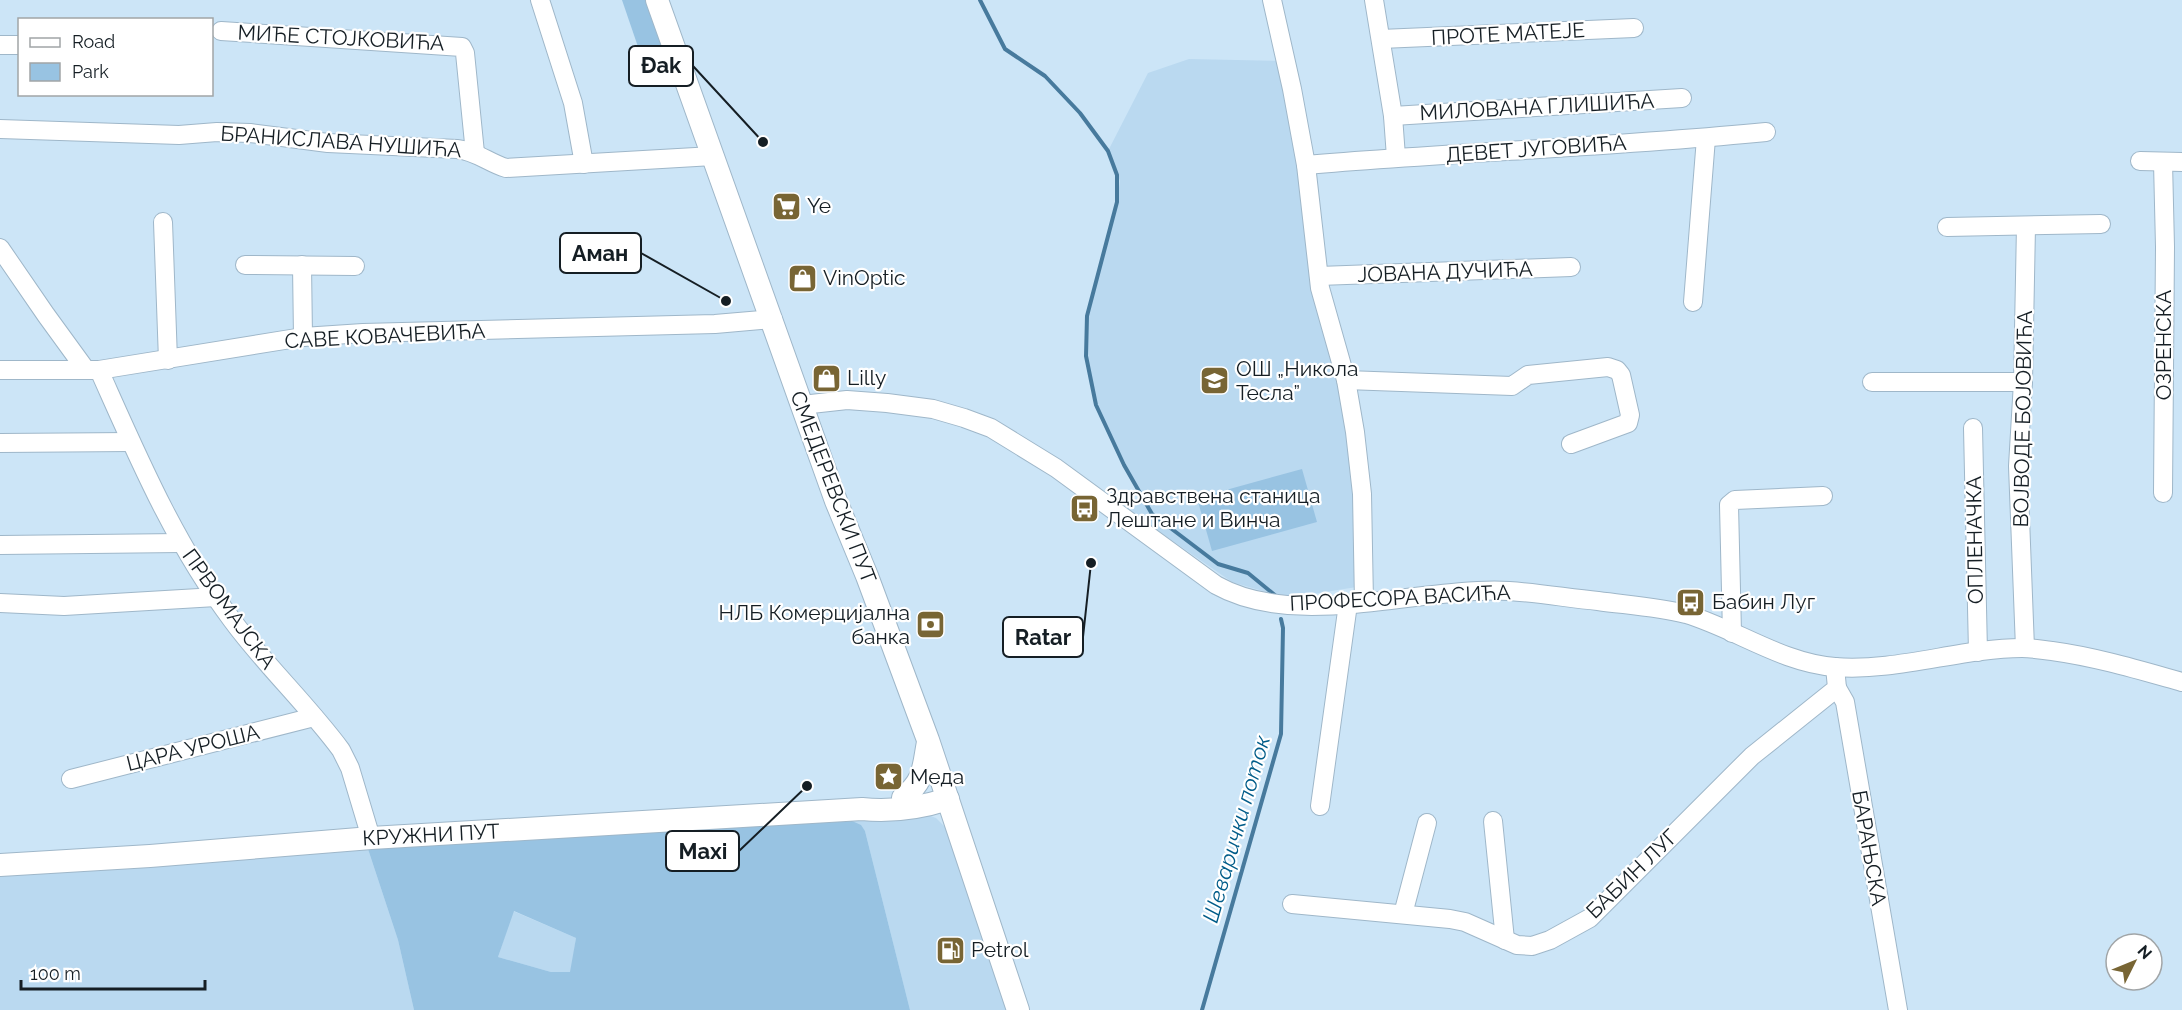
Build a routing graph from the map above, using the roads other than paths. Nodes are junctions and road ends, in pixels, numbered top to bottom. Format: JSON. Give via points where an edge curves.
{"nodes":[{"id":1,"x":540,"y":0,"type":"edge"},
{"id":2,"x":657,"y":0,"type":"edge"},
{"id":3,"x":1272,"y":0,"type":"edge"},
{"id":4,"x":1374,"y":0,"type":"edge"},
{"id":5,"x":1634,"y":28,"type":"dead end"},
{"id":6,"x":221,"y":31,"type":"dead end"},
{"id":7,"x":1381,"y":39,"type":"junction"},
{"id":8,"x":0,"y":45,"type":"edge"},
{"id":9,"x":18,"y":45,"type":"edge"},
{"id":10,"x":1682,"y":98,"type":"dead end"},
{"id":11,"x":1393,"y":116,"type":"junction"},
{"id":12,"x":0,"y":129,"type":"edge"},
{"id":13,"x":1766,"y":132,"type":"dead end"},
{"id":14,"x":1706,"y":138,"type":"junction"},
{"id":15,"x":475,"y":153,"type":"junction"},
{"id":16,"x":713,"y":156,"type":"junction"},
{"id":17,"x":1396,"y":157,"type":"junction"},
{"id":18,"x":2140,"y":161,"type":"dead end"},
{"id":19,"x":2163,"y":162,"type":"junction"},
{"id":20,"x":2182,"y":162,"type":"edge"},
{"id":21,"x":584,"y":164,"type":"junction"},
{"id":22,"x":1306,"y":165,"type":"junction"},
{"id":23,"x":163,"y":222,"type":"dead end"},
{"id":24,"x":2101,"y":224,"type":"dead end"},
{"id":25,"x":2026,"y":225,"type":"junction"},
{"id":26,"x":1947,"y":227,"type":"dead end"},
{"id":27,"x":0,"y":248,"type":"edge"},
{"id":28,"x":244,"y":265,"type":"dead end"},
{"id":29,"x":302,"y":265,"type":"junction"},
{"id":30,"x":355,"y":266,"type":"dead end"},
{"id":31,"x":1571,"y":267,"type":"dead end"},
{"id":32,"x":1318,"y":276,"type":"junction"},
{"id":33,"x":1693,"y":302,"type":"dead end"},
{"id":34,"x":773,"y":319,"type":"junction"},
{"id":35,"x":303,"y":337,"type":"junction"},
{"id":36,"x":168,"y":360,"type":"junction"},
{"id":37,"x":0,"y":370,"type":"edge"},
{"id":38,"x":92,"y":370,"type":"junction"},
{"id":39,"x":1346,"y":380,"type":"junction"},
{"id":40,"x":1872,"y":382,"type":"dead end"},
{"id":41,"x":2023,"y":382,"type":"junction"},
{"id":42,"x":802,"y":405,"type":"junction"},
{"id":43,"x":1973,"y":428,"type":"dead end"},
{"id":44,"x":131,"y":442,"type":"junction"},
{"id":45,"x":0,"y":443,"type":"edge"},
{"id":46,"x":1571,"y":444,"type":"dead end"},
{"id":47,"x":2163,"y":493,"type":"dead end"},
{"id":48,"x":1823,"y":496,"type":"dead end"},
{"id":49,"x":181,"y":543,"type":"junction"},
{"id":50,"x":0,"y":545,"type":"edge"},
{"id":51,"x":216,"y":597,"type":"junction"},
{"id":52,"x":0,"y":603,"type":"edge"},
{"id":53,"x":1356,"y":603,"type":"junction"},
{"id":54,"x":1732,"y":633,"type":"junction"},
{"id":55,"x":2025,"y":648,"type":"junction"},
{"id":56,"x":1977,"y":652,"type":"junction"},
{"id":57,"x":1835,"y":667,"type":"junction"},
{"id":58,"x":2182,"y":682,"type":"edge"},
{"id":59,"x":1837,"y":688,"type":"junction"},
{"id":60,"x":314,"y":717,"type":"junction"},
{"id":61,"x":928,"y":740,"type":"junction"},
{"id":62,"x":71,"y":779,"type":"dead end"},
{"id":63,"x":947,"y":794,"type":"junction"},
{"id":64,"x":909,"y":803,"type":"junction"},
{"id":65,"x":1320,"y":806,"type":"dead end"},
{"id":66,"x":1493,"y":820,"type":"dead end"},
{"id":67,"x":1427,"y":823,"type":"dead end"},
{"id":68,"x":959,"y":830,"type":"junction"},
{"id":69,"x":371,"y":838,"type":"junction"},
{"id":70,"x":0,"y":865,"type":"edge"},
{"id":71,"x":1292,"y":904,"type":"dead end"},
{"id":72,"x":1403,"y":914,"type":"junction"},
{"id":73,"x":1505,"y":940,"type":"junction"},
{"id":74,"x":1018,"y":1010,"type":"edge"},
{"id":75,"x":1898,"y":1010,"type":"edge"}],
"edges":[{"from":1,"to":21,"type":"street","via":[[573,103]]},
{"from":2,"to":16,"type":"main road","name":"СМЕДЕРЕВСКИ ПУТ"},
{"from":3,"to":22,"type":"street"},
{"from":4,"to":7,"type":"street"},
{"from":5,"to":7,"type":"street","name":"ПРОТЕ МАТЕЈЕ"},
{"from":6,"to":15,"type":"street","name":"МИЋЕ СТОЈКОВИЋА","via":[[462,47]]},
{"from":7,"to":11,"type":"street"},
{"from":8,"to":9,"type":"street"},
{"from":10,"to":11,"type":"street","name":"МИЛОВАНА ГЛИШИЋА"},
{"from":11,"to":17,"type":"street"},
{"from":12,"to":15,"type":"street","name":"БРАНИСЛАВА НУШИЋА","via":[[179,135],[250,133],[328,143]]},
{"from":13,"to":14,"type":"street","name":"ДЕВЕТ ЈУГОВИЋА"},
{"from":14,"to":17,"type":"street","name":"ДЕВЕТ ЈУГОВИЋА"},
{"from":14,"to":33,"type":"street"},
{"from":15,"to":21,"type":"street","name":"БРАНИСЛАВА НУШИЋА","via":[[506,168]]},
{"from":16,"to":21,"type":"street","name":"БРАНИСЛАВА НУШИЋА"},
{"from":16,"to":34,"type":"main road","name":"СМЕДЕРЕВСКИ ПУТ"},
{"from":17,"to":22,"type":"street","name":"ДЕВЕТ ЈУГОВИЋА"},
{"from":18,"to":19,"type":"street"},
{"from":19,"to":20,"type":"street"},
{"from":19,"to":47,"type":"street","name":"ОЗРЕНСКА"},
{"from":22,"to":32,"type":"street"},
{"from":23,"to":36,"type":"street"},
{"from":24,"to":25,"type":"street"},
{"from":25,"to":26,"type":"street"},
{"from":25,"to":41,"type":"street","name":"ВОЈВОДЕ БОЈОВИЋА"},
{"from":27,"to":38,"type":"street","name":"ПРВОМАЈСКА","via":[[46,315]]},
{"from":28,"to":29,"type":"street"},
{"from":29,"to":30,"type":"street"},
{"from":29,"to":35,"type":"street"},
{"from":31,"to":32,"type":"street","name":"ЈОВАНА ДУЧИЋА"},
{"from":32,"to":39,"type":"street"},
{"from":34,"to":35,"type":"street","name":"САВЕ КОВАЧЕВИЋА"},
{"from":34,"to":42,"type":"main road","name":"СМЕДЕРЕВСКИ ПУТ"},
{"from":35,"to":36,"type":"street","name":"САВЕ КОВАЧЕВИЋА"},
{"from":36,"to":38,"type":"street","name":"САВЕ КОВАЧЕВИЋА"},
{"from":37,"to":38,"type":"street","name":"САВЕ КОВАЧЕВИЋА"},
{"from":38,"to":44,"type":"street","name":"ПРВОМАЈСКА"},
{"from":39,"to":46,"type":"street","via":[[1512,386],[1528,375],[1608,367],[1617,370],[1628,423]]},
{"from":39,"to":53,"type":"street","via":[[1362,494]]},
{"from":40,"to":41,"type":"street"},
{"from":41,"to":55,"type":"street","name":"ВОЈВОДЕ БОЈОВИЋА","via":[[2018,466]]},
{"from":42,"to":53,"type":"street","name":"ПРОФЕСОРА ВАСИЋА","via":[[847,400],[887,403],[964,418],[991,428],[1056,468],[1228,592],[1266,603]]},
{"from":42,"to":61,"type":"main road","name":"СМЕДЕРЕВСКИ ПУТ"},
{"from":43,"to":56,"type":"street","name":"ОПЛЕНАЧКА"},
{"from":44,"to":45,"type":"street"},
{"from":44,"to":49,"type":"street","name":"ПРВОМАЈСКА"},
{"from":48,"to":54,"type":"street","via":[[1735,500],[1729,505]]},
{"from":49,"to":50,"type":"street"},
{"from":49,"to":51,"type":"street","name":"ПРВОМАЈСКА"},
{"from":51,"to":52,"type":"street","via":[[64,606]]},
{"from":51,"to":60,"type":"street","name":"ПРВОМАЈСКА","via":[[252,647]]},
{"from":53,"to":54,"type":"street","name":"ПРОФЕСОРА ВАСИЋА","via":[[1472,591],[1531,593],[1685,614]]},
{"from":53,"to":65,"type":"street"},
{"from":54,"to":57,"type":"street","name":"ПРОФЕСОРА ВАСИЋА","via":[[1786,655]]},
{"from":55,"to":56,"type":"street","name":"ПРОФЕСОРА ВАСИЋА"},
{"from":55,"to":58,"type":"street","name":"ПРОФЕСОРА ВАСИЋА","via":[[2085,657]]},
{"from":56,"to":57,"type":"street","name":"ПРОФЕСОРА ВАСИЋА","via":[[1897,664]]},
{"from":57,"to":59,"type":"street"},
{"from":59,"to":73,"type":"street","name":"БАБИН ЛУГ","via":[[1728,778],[1590,918],[1532,946]]},
{"from":59,"to":75,"type":"street","name":"БАРАЊСКА","via":[[1845,702]]},
{"from":60,"to":62,"type":"street","name":"ЦАРА УРОША"},
{"from":60,"to":69,"type":"street","name":"ПРВОМАЈСКА","via":[[341,750],[350,768]]},
{"from":61,"to":63,"type":"main road","name":"СМЕДЕРЕВСКИ ПУТ"},
{"from":61,"to":64,"type":"main road","via":[[920,780]]},
{"from":63,"to":64,"type":"main road","name":"КРУЖНИ ПУТ"},
{"from":63,"to":68,"type":"main road","name":"СМЕДЕРЕВСКИ ПУТ"},
{"from":64,"to":68,"type":"main road","via":[[939,813]]},
{"from":64,"to":69,"type":"main road","name":"КРУЖНИ ПУТ","via":[[884,811],[862,809]]},
{"from":66,"to":73,"type":"street"},
{"from":67,"to":72,"type":"street"},
{"from":68,"to":74,"type":"main road","name":"СМЕДЕРЕВСКИ ПУТ"},
{"from":69,"to":70,"type":"main road","name":"КРУЖНИ ПУТ"},
{"from":71,"to":72,"type":"street","name":"БАБИН ЛУГ"},
{"from":72,"to":73,"type":"street","name":"БАБИН ЛУГ","via":[[1466,922]]}]}
